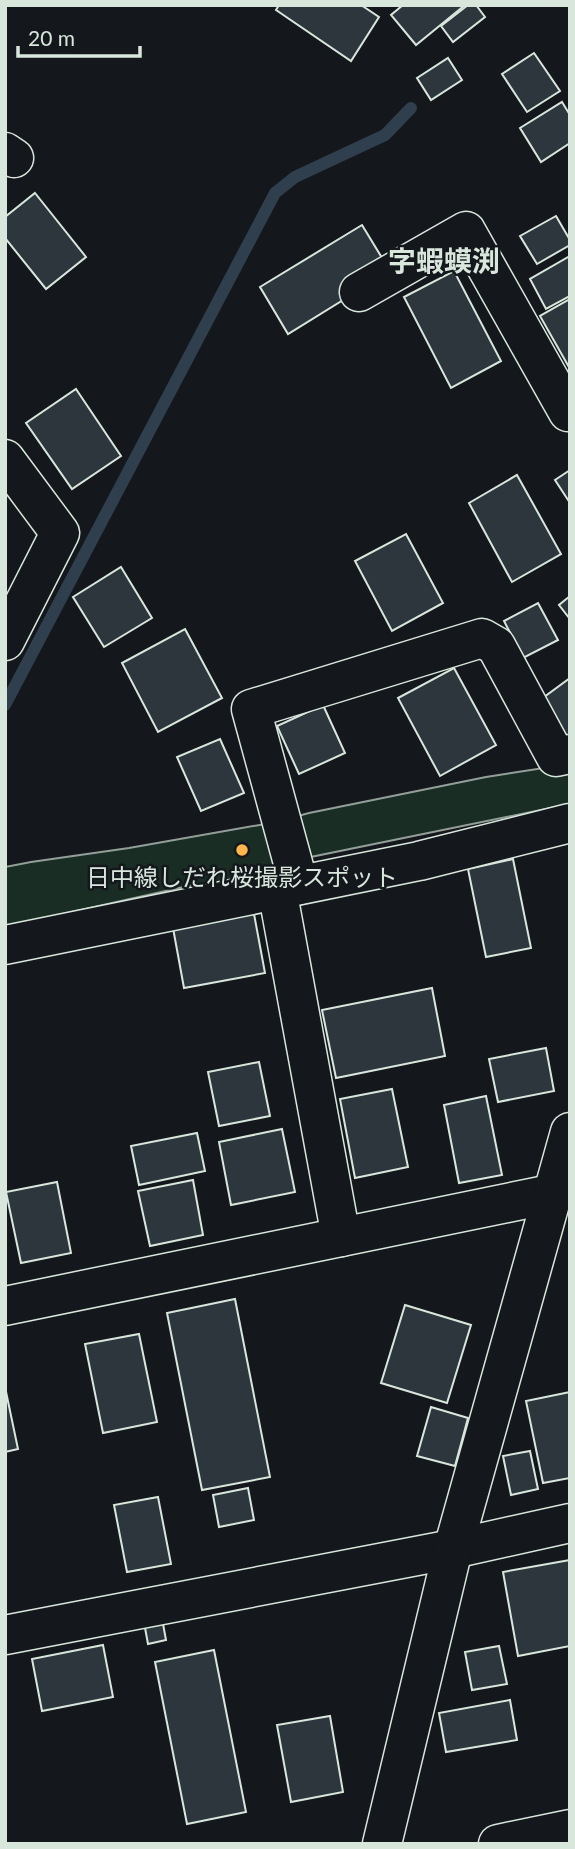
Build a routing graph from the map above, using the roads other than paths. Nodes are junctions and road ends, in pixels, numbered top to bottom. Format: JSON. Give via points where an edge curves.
{"nodes":[{"id":1,"x":359,"y":292,"type":"dead end"},
{"id":2,"x":570,"y":411,"type":"edge"},
{"id":3,"x":5,"y":458,"type":"edge"},
{"id":4,"x":5,"y":641,"type":"edge"},
{"id":5,"x":570,"y":754,"type":"edge"},
{"id":6,"x":570,"y":823,"type":"edge"},
{"id":7,"x":288,"y":887,"type":"junction"},
{"id":8,"x":5,"y":945,"type":"edge"},
{"id":9,"x":570,"y":1132,"type":"edge"},
{"id":10,"x":561,"y":1191,"type":"edge"},
{"id":11,"x":341,"y":1237,"type":"junction"},
{"id":12,"x":5,"y":1307,"type":"edge"},
{"id":13,"x":570,"y":1523,"type":"edge"},
{"id":14,"x":453,"y":1549,"type":"junction"},
{"id":15,"x":5,"y":1635,"type":"edge"},
{"id":16,"x":570,"y":1829,"type":"edge"},
{"id":17,"x":382,"y":1844,"type":"edge"},
{"id":18,"x":498,"y":1844,"type":"edge"}],
"edges":[{"from":1,"to":2,"type":"street","via":[[466,232]]},
{"from":3,"to":4,"type":"street","via":[[60,533]]},
{"from":5,"to":7,"type":"street","via":[[556,757],[496,646],[482,638],[251,709]]},
{"from":6,"to":7,"type":"street","via":[[419,861]]},
{"from":7,"to":8,"type":"street"},
{"from":7,"to":11,"type":"street"},
{"from":9,"to":10,"type":"street"},
{"from":10,"to":11,"type":"street"},
{"from":10,"to":14,"type":"street"},
{"from":11,"to":12,"type":"street"},
{"from":13,"to":14,"type":"street"},
{"from":14,"to":15,"type":"street"},
{"from":14,"to":17,"type":"street"},
{"from":16,"to":18,"type":"street"}]}
